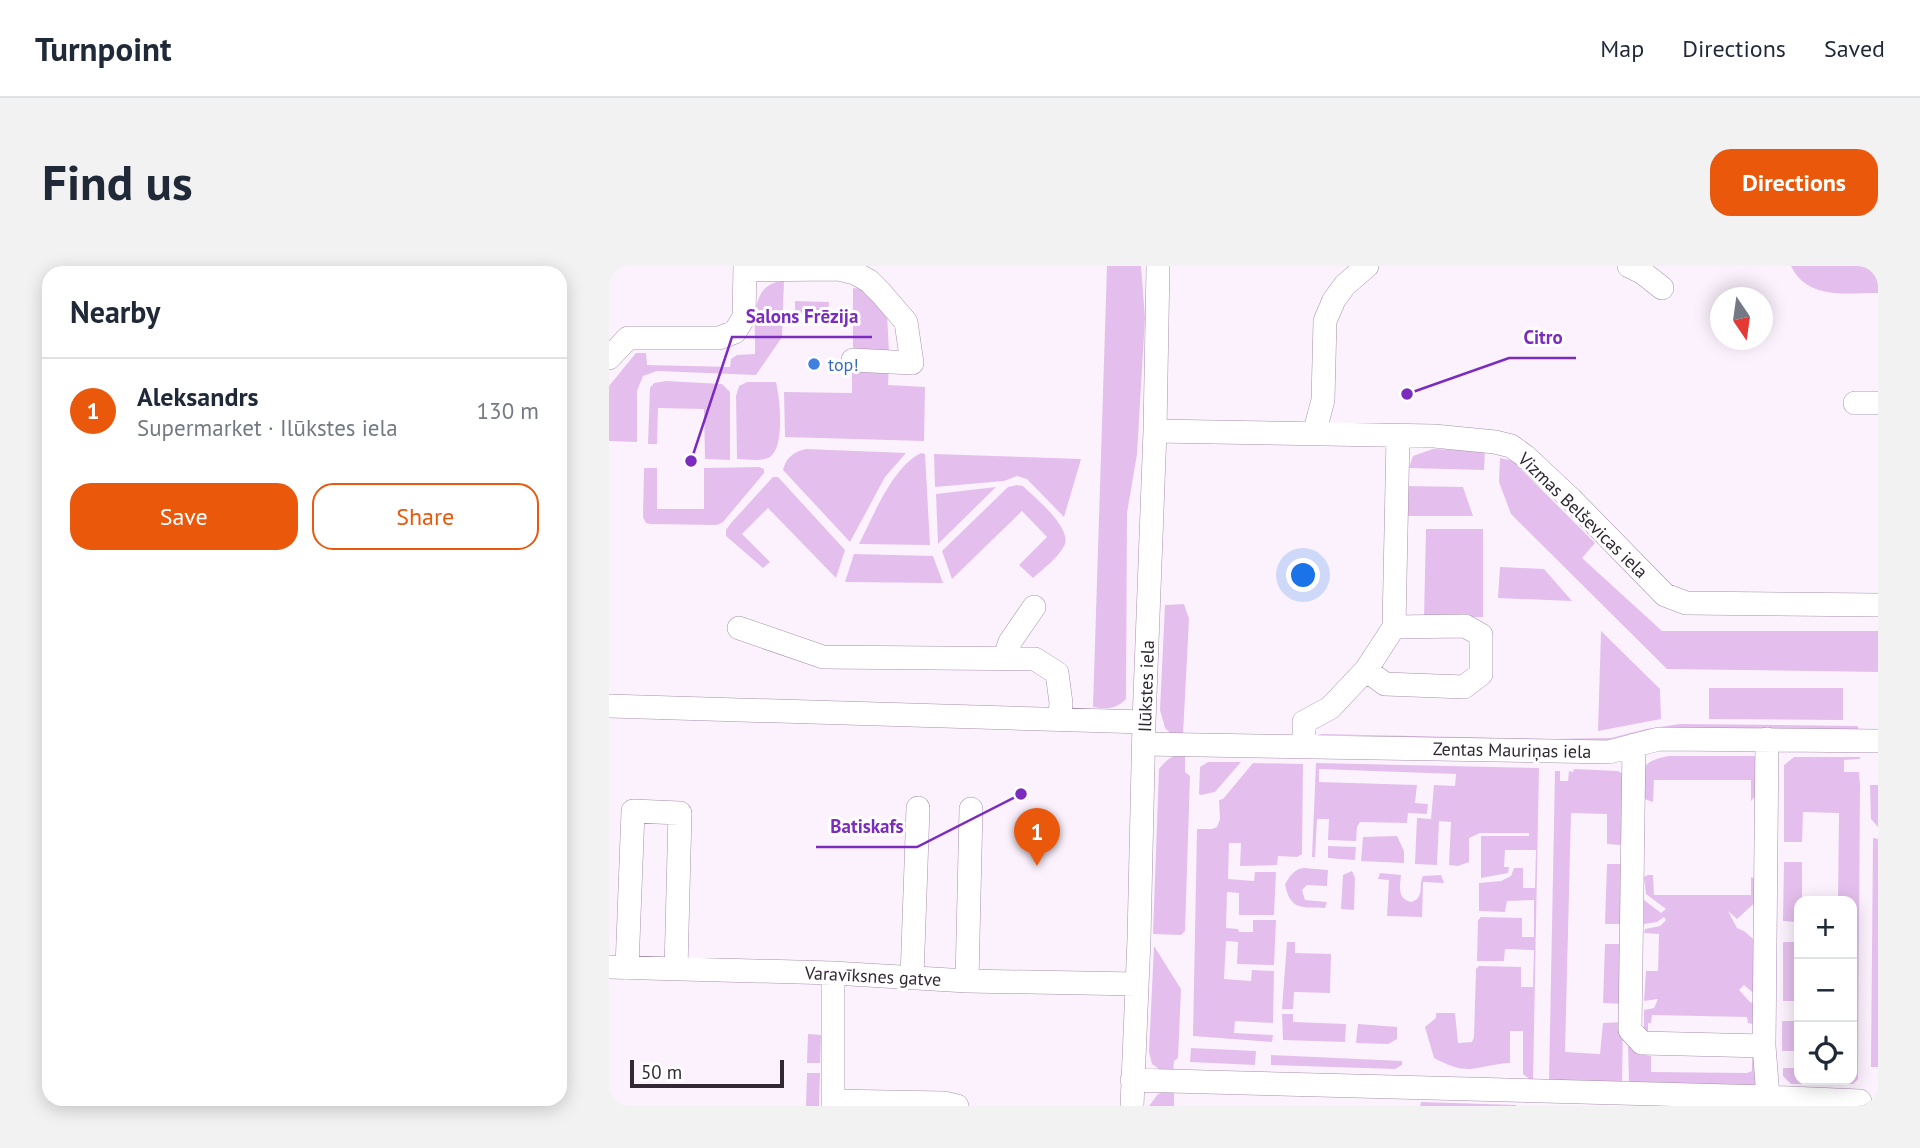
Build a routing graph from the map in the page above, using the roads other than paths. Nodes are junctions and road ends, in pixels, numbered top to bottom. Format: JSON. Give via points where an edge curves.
{"nodes":[{"id":1,"x":1158,"y":266,"type":"edge"},
{"id":2,"x":1367,"y":266,"type":"edge"},
{"id":3,"x":1629,"y":266,"type":"edge"},
{"id":4,"x":745,"y":268,"type":"edge"},
{"id":5,"x":1662,"y":288,"type":"dead end"},
{"id":6,"x":609,"y":358,"type":"edge"},
{"id":7,"x":853,"y":360,"type":"dead end"},
{"id":8,"x":1156,"y":431,"type":"junction"},
{"id":9,"x":1314,"y":434,"type":"junction"},
{"id":10,"x":1398,"y":436,"type":"junction"},
{"id":11,"x":1878,"y":605,"type":"edge"},
{"id":12,"x":1034,"y":607,"type":"dead end"},
{"id":13,"x":1394,"y":627,"type":"junction"},
{"id":14,"x":739,"y":628,"type":"dead end"},
{"id":15,"x":1004,"y":659,"type":"junction"},
{"id":16,"x":1366,"y":670,"type":"junction"},
{"id":17,"x":609,"y":706,"type":"edge"},
{"id":18,"x":1059,"y":719,"type":"junction"},
{"id":19,"x":1144,"y":733,"type":"junction"},
{"id":20,"x":1767,"y":739,"type":"junction"},
{"id":21,"x":1878,"y":741,"type":"edge"},
{"id":22,"x":1304,"y":746,"type":"junction"},
{"id":23,"x":1634,"y":746,"type":"junction"},
{"id":24,"x":918,"y":808,"type":"dead end"},
{"id":25,"x":971,"y":809,"type":"dead end"},
{"id":26,"x":618,"y":968,"type":"edge"},
{"id":27,"x":676,"y":969,"type":"junction"},
{"id":28,"x":833,"y":973,"type":"junction"},
{"id":29,"x":912,"y":978,"type":"junction"},
{"id":30,"x":967,"y":981,"type":"junction"},
{"id":31,"x":1137,"y":984,"type":"junction"},
{"id":32,"x":1764,"y":1046,"type":"junction"},
{"id":33,"x":1132,"y":1080,"type":"junction"},
{"id":34,"x":1412,"y":1097,"type":"edge"},
{"id":35,"x":1768,"y":1097,"type":"junction"},
{"id":36,"x":1529,"y":1098,"type":"edge"},
{"id":37,"x":1632,"y":1099,"type":"edge"},
{"id":38,"x":833,"y":1103,"type":"edge"},
{"id":39,"x":957,"y":1106,"type":"edge"},
{"id":40,"x":1132,"y":1106,"type":"edge"},
{"id":41,"x":1861,"y":1106,"type":"edge"}],
"edges":[{"from":1,"to":8,"type":"street","name":"Ilūkstes iela"},
{"from":2,"to":9,"type":"street","via":[[1345,285],[1325,321],[1323,400]]},
{"from":3,"to":5,"type":"street"},
{"from":4,"to":6,"type":"street","via":[[744,317],[735,332],[719,338],[628,338]]},
{"from":4,"to":7,"type":"street","via":[[839,269],[869,281],[906,322],[912,363]]},
{"from":8,"to":9,"type":"street","name":"Vizmas Belševicas iela"},
{"from":8,"to":19,"type":"street","name":"Ilūkstes iela"},
{"from":9,"to":10,"type":"street","name":"Vizmas Belševicas iela"},
{"from":10,"to":11,"type":"street","name":"Vizmas Belševicas iela","via":[[1511,446],[1571,499],[1665,595],[1686,603]]},
{"from":10,"to":13,"type":"street"},
{"from":12,"to":15,"type":"street"},
{"from":13,"to":16,"type":"street"},
{"from":13,"to":16,"type":"street","via":[[1465,626],[1481,635],[1481,674],[1464,687],[1385,684]]},
{"from":14,"to":15,"type":"street","via":[[823,657]]},
{"from":15,"to":18,"type":"street","via":[[1035,659],[1057,673],[1062,703]]},
{"from":16,"to":22,"type":"street","via":[[1330,708],[1304,722]]},
{"from":17,"to":18,"type":"street","name":"Zentas Mauriņas iela"},
{"from":18,"to":19,"type":"street","name":"Zentas Mauriņas iela"},
{"from":19,"to":22,"type":"street","name":"Zentas Mauriņas iela"},
{"from":19,"to":31,"type":"street","name":"Ilūkstes iela"},
{"from":20,"to":21,"type":"street","name":"Zentas Mauriņas iela"},
{"from":20,"to":23,"type":"street","name":"Zentas Mauriņas iela","via":[[1659,739]]},
{"from":20,"to":32,"type":"street"},
{"from":22,"to":23,"type":"street","name":"Zentas Mauriņas iela","via":[[1609,752]]},
{"from":23,"to":32,"type":"street","via":[[1630,1030],[1642,1044]]},
{"from":24,"to":29,"type":"street"},
{"from":25,"to":30,"type":"street"},
{"from":26,"to":27,"type":"street","name":"Varavīksnes gatve"},
{"from":26,"to":27,"type":"street","via":[[633,811],[680,813]]},
{"from":27,"to":28,"type":"street","name":"Varavīksnes gatve"},
{"from":28,"to":29,"type":"street","name":"Varavīksnes gatve"},
{"from":28,"to":38,"type":"street"},
{"from":29,"to":30,"type":"street","name":"Varavīksnes gatve"},
{"from":30,"to":31,"type":"street","name":"Varavīksnes gatve"},
{"from":31,"to":33,"type":"street","name":"Ilūkstes iela"},
{"from":32,"to":35,"type":"street"},
{"from":33,"to":34,"type":"street"},
{"from":33,"to":40,"type":"street","name":"Ilūkstes iela"},
{"from":34,"to":36,"type":"street"},
{"from":35,"to":37,"type":"street"},
{"from":35,"to":41,"type":"street","via":[[1860,1101]]},
{"from":36,"to":37,"type":"street"},
{"from":38,"to":39,"type":"street"}]}
